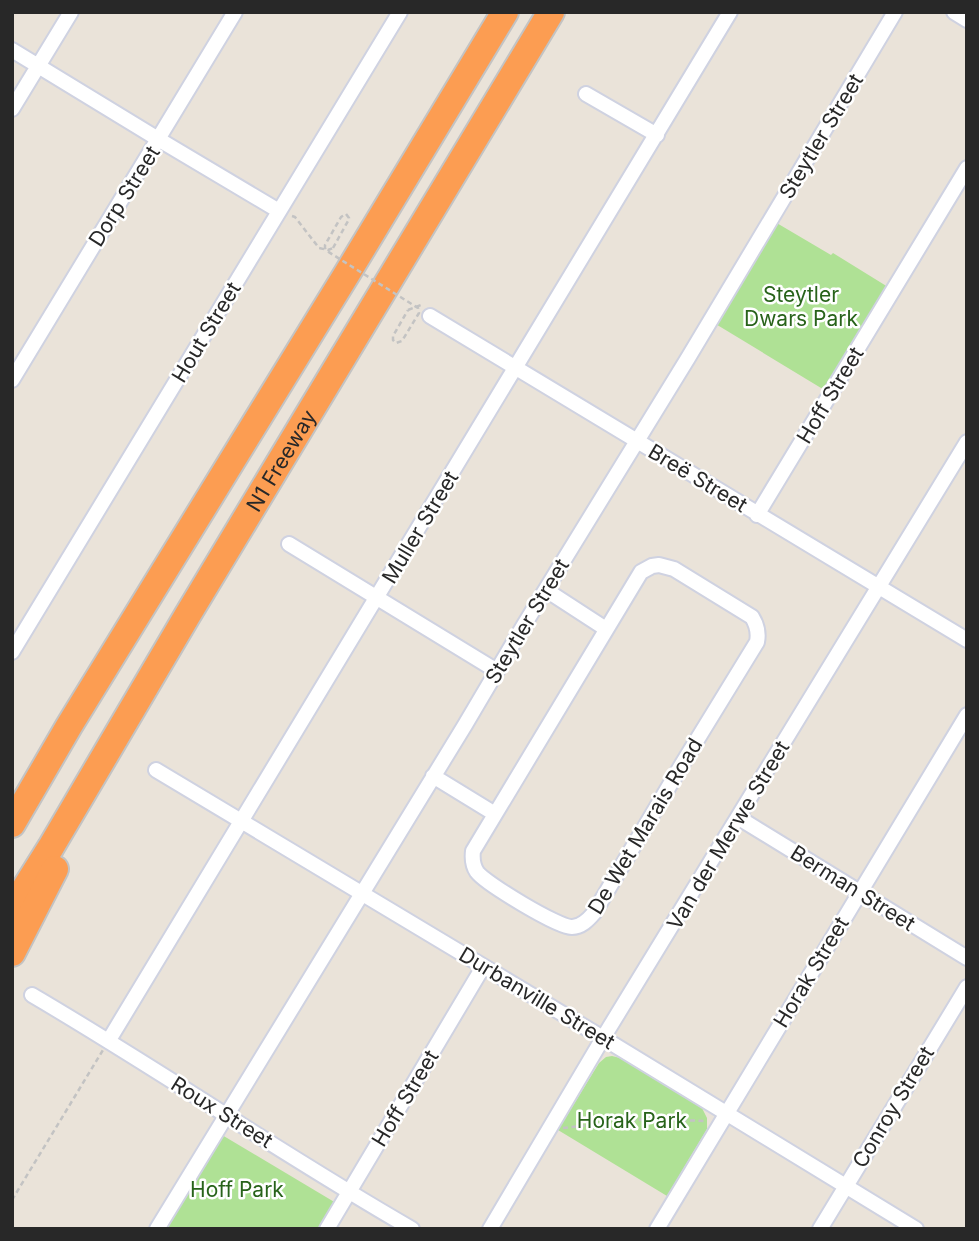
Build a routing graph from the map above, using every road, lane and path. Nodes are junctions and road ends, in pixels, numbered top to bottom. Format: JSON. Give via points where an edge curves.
{"nodes":[{"id":1,"x":71,"y":12,"type":"edge"},
{"id":2,"x":235,"y":12,"type":"edge"},
{"id":3,"x":400,"y":12,"type":"edge"},
{"id":4,"x":505,"y":12,"type":"edge"},
{"id":5,"x":551,"y":12,"type":"edge"},
{"id":6,"x":730,"y":12,"type":"edge"},
{"id":7,"x":895,"y":12,"type":"edge"},
{"id":8,"x":954,"y":12,"type":"edge"},
{"id":9,"x":967,"y":20,"type":"edge"},
{"id":10,"x":12,"y":50,"type":"edge"},
{"id":11,"x":38,"y":65,"type":"junction"},
{"id":12,"x":586,"y":94,"type":"dead end"},
{"id":13,"x":12,"y":109,"type":"edge"},
{"id":14,"x":657,"y":135,"type":"junction"},
{"id":15,"x":158,"y":139,"type":"junction"},
{"id":16,"x":967,"y":168,"type":"edge"},
{"id":17,"x":279,"y":211,"type":"junction"},
{"id":18,"x":408,"y":310,"type":"dead end"},
{"id":19,"x":430,"y":316,"type":"dead end"},
{"id":20,"x":516,"y":367,"type":"junction"},
{"id":21,"x":12,"y":380,"type":"edge"},
{"id":22,"x":636,"y":441,"type":"junction"},
{"id":23,"x":967,"y":442,"type":"edge"},
{"id":24,"x":757,"y":514,"type":"junction"},
{"id":25,"x":289,"y":544,"type":"dead end"},
{"id":26,"x":880,"y":586,"type":"junction"},
{"id":27,"x":546,"y":590,"type":"junction"},
{"id":28,"x":376,"y":599,"type":"junction"},
{"id":29,"x":606,"y":629,"type":"junction"},
{"id":30,"x":967,"y":640,"type":"edge"},
{"id":31,"x":12,"y":652,"type":"edge"},
{"id":32,"x":497,"y":671,"type":"junction"},
{"id":33,"x":967,"y":715,"type":"edge"},
{"id":34,"x":125,"y":723,"type":"junction"},
{"id":35,"x":69,"y":726,"type":"junction"},
{"id":36,"x":156,"y":771,"type":"dead end"},
{"id":37,"x":433,"y":776,"type":"junction"},
{"id":38,"x":12,"y":803,"type":"edge"},
{"id":39,"x":495,"y":814,"type":"junction"},
{"id":40,"x":739,"y":818,"type":"junction"},
{"id":41,"x":241,"y":822,"type":"junction"},
{"id":42,"x":12,"y":824,"type":"edge"},
{"id":43,"x":362,"y":892,"type":"junction"},
{"id":44,"x":859,"y":893,"type":"junction"},
{"id":45,"x":12,"y":909,"type":"edge"},
{"id":46,"x":12,"y":953,"type":"edge"},
{"id":47,"x":967,"y":958,"type":"edge"},
{"id":48,"x":483,"y":967,"type":"junction"},
{"id":49,"x":967,"y":986,"type":"edge"},
{"id":50,"x":32,"y":995,"type":"dead end"},
{"id":51,"x":603,"y":1038,"type":"junction"},
{"id":52,"x":108,"y":1040,"type":"junction"},
{"id":53,"x":227,"y":1114,"type":"junction"},
{"id":54,"x":723,"y":1118,"type":"junction"},
{"id":55,"x":550,"y":1130,"type":"junction"},
{"id":56,"x":845,"y":1186,"type":"junction"},
{"id":57,"x":349,"y":1193,"type":"junction"},
{"id":58,"x":12,"y":1200,"type":"edge"},
{"id":59,"x":157,"y":1229,"type":"edge"},
{"id":60,"x":327,"y":1229,"type":"edge"},
{"id":61,"x":412,"y":1229,"type":"edge"},
{"id":62,"x":490,"y":1229,"type":"edge"},
{"id":63,"x":657,"y":1229,"type":"edge"},
{"id":64,"x":820,"y":1229,"type":"edge"},
{"id":65,"x":916,"y":1229,"type":"edge"}],
"edges":[{"from":1,"to":11,"type":"street"},
{"from":2,"to":15,"type":"street","name":"Dorp Street"},
{"from":3,"to":17,"type":"street","name":"Hout Street"},
{"from":4,"to":35,"type":"highway","name":"N1 Freeway"},
{"from":5,"to":34,"type":"highway","name":"N1 Freeway"},
{"from":6,"to":14,"type":"street","name":"Muller Street"},
{"from":7,"to":22,"type":"street","name":"Steytler Street"},
{"from":8,"to":9,"type":"street"},
{"from":10,"to":11,"type":"street"},
{"from":11,"to":13,"type":"street"},
{"from":11,"to":15,"type":"street"},
{"from":12,"to":14,"type":"street"},
{"from":14,"to":20,"type":"street","name":"Muller Street"},
{"from":15,"to":17,"type":"street"},
{"from":15,"to":21,"type":"street","name":"Dorp Street"},
{"from":16,"to":24,"type":"street","name":"Hoff Street"},
{"from":17,"to":18,"type":"path","bridge":true,"via":[[295,218],[319,248],[328,250],[348,221],[346,214],[325,248],[327,251],[418,308],[402,341],[396,343],[393,336]]},
{"from":17,"to":31,"type":"street","name":"Hout Street"},
{"from":19,"to":20,"type":"street","name":"Breë Street"},
{"from":20,"to":22,"type":"street","name":"Breë Street"},
{"from":20,"to":28,"type":"street","name":"Muller Street"},
{"from":22,"to":24,"type":"street","name":"Breë Street"},
{"from":22,"to":27,"type":"street","name":"Steytler Street"},
{"from":23,"to":26,"type":"street","name":"Van der Merwe Street"},
{"from":24,"to":26,"type":"street","name":"Breë Street"},
{"from":25,"to":28,"type":"street"},
{"from":26,"to":30,"type":"street","name":"Breë Street"},
{"from":26,"to":40,"type":"street","name":"Van der Merwe Street"},
{"from":27,"to":29,"type":"street"},
{"from":27,"to":32,"type":"street","name":"Steytler Street"},
{"from":28,"to":32,"type":"street"},
{"from":28,"to":41,"type":"street","name":"Muller Street"},
{"from":29,"to":39,"type":"street","name":"De Wet Marais Road"},
{"from":29,"to":39,"type":"street","name":"De Wet Marais Road","via":[[641,572],[659,565],[674,569],[751,617],[758,635],[584,923],[570,928],[554,922],[479,874],[473,851]]},
{"from":32,"to":37,"type":"street","name":"Steytler Street"},
{"from":33,"to":44,"type":"street","name":"Horak Street"},
{"from":34,"to":45,"type":"highway","name":"N1 Freeway"},
{"from":34,"to":46,"type":"highway","via":[[108,768]]},
{"from":35,"to":38,"type":"highway","via":[[48,748]]},
{"from":35,"to":42,"type":"highway","name":"N1 Freeway"},
{"from":36,"to":41,"type":"street","name":"Durbanville Street"},
{"from":37,"to":39,"type":"street"},
{"from":37,"to":43,"type":"street","name":"Steytler Street"},
{"from":40,"to":44,"type":"street","name":"Berman Street"},
{"from":40,"to":51,"type":"street","name":"Van der Merwe Street"},
{"from":41,"to":43,"type":"street","name":"Durbanville Street"},
{"from":41,"to":52,"type":"street","name":"Muller Street"},
{"from":43,"to":48,"type":"street","name":"Durbanville Street"},
{"from":43,"to":53,"type":"street","name":"Steytler Street"},
{"from":44,"to":47,"type":"street","name":"Berman Street"},
{"from":44,"to":54,"type":"street","name":"Horak Street"},
{"from":48,"to":51,"type":"street","name":"Durbanville Street"},
{"from":48,"to":57,"type":"street","name":"Hoff Street"},
{"from":49,"to":56,"type":"street","name":"Conroy Street"},
{"from":50,"to":52,"type":"street","name":"Roux Street"},
{"from":51,"to":54,"type":"street","name":"Durbanville Street"},
{"from":51,"to":55,"type":"street","name":"Van der Merwe Street"},
{"from":52,"to":53,"type":"street","name":"Roux Street"},
{"from":52,"to":58,"type":"path"},
{"from":53,"to":57,"type":"street","name":"Roux Street"},
{"from":53,"to":59,"type":"street","name":"Steytler Street"},
{"from":54,"to":55,"type":"path","via":[[646,1119]]},
{"from":54,"to":56,"type":"street","name":"Durbanville Street"},
{"from":54,"to":63,"type":"street","name":"Horak Street"},
{"from":55,"to":62,"type":"street","name":"Van der Merwe Street"},
{"from":56,"to":64,"type":"street","name":"Conroy Street"},
{"from":56,"to":65,"type":"street","name":"Durbanville Street"},
{"from":57,"to":60,"type":"street","name":"Hoff Street"},
{"from":57,"to":61,"type":"street","name":"Roux Street"}]}
